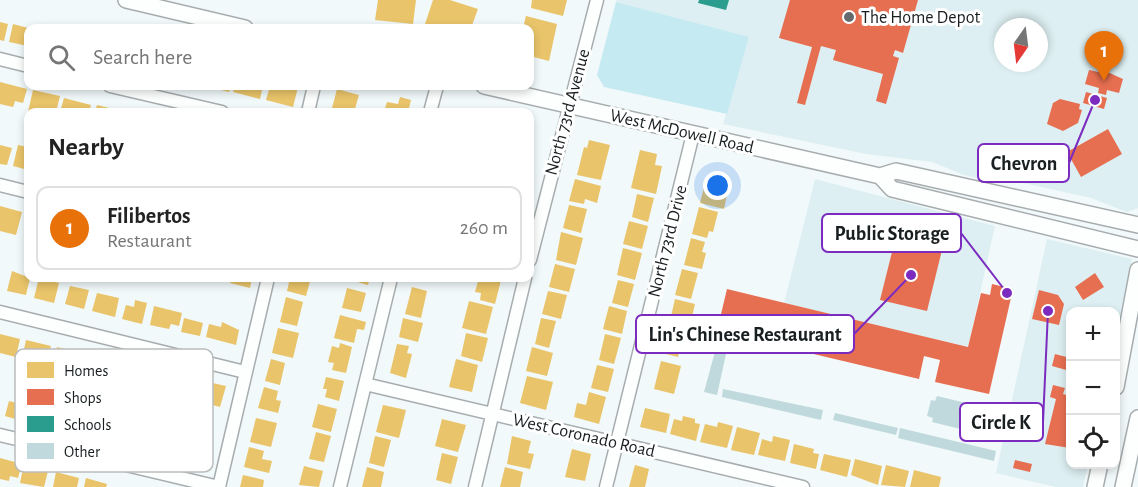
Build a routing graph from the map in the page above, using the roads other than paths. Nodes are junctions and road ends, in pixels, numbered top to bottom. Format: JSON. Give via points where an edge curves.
{"nodes":[{"id":1,"x":126,"y":0,"type":"edge"},
{"id":2,"x":597,"y":0,"type":"edge"},
{"id":3,"x":228,"y":24,"type":"edge"},
{"id":4,"x":0,"y":59,"type":"edge"},
{"id":5,"x":24,"y":65,"type":"edge"},
{"id":6,"x":127,"y":90,"type":"edge"},
{"id":7,"x":314,"y":90,"type":"edge"},
{"id":8,"x":435,"y":90,"type":"edge"},
{"id":9,"x":502,"y":90,"type":"edge"},
{"id":10,"x":568,"y":105,"type":"junction"},
{"id":11,"x":205,"y":108,"type":"edge"},
{"id":12,"x":309,"y":108,"type":"edge"},
{"id":13,"x":431,"y":108,"type":"edge"},
{"id":14,"x":693,"y":134,"type":"junction"},
{"id":15,"x":880,"y":176,"type":"junction"},
{"id":16,"x":0,"y":185,"type":"edge"},
{"id":17,"x":24,"y":191,"type":"edge"},
{"id":18,"x":1138,"y":225,"type":"edge"},
{"id":19,"x":534,"y":244,"type":"edge"},
{"id":20,"x":1138,"y":249,"type":"edge"},
{"id":21,"x":1138,"y":270,"type":"edge"},
{"id":22,"x":267,"y":282,"type":"edge"},
{"id":23,"x":390,"y":282,"type":"edge"},
{"id":24,"x":524,"y":282,"type":"edge"},
{"id":25,"x":0,"y":312,"type":"edge"},
{"id":26,"x":151,"y":349,"type":"edge"},
{"id":27,"x":213,"y":364,"type":"edge"},
{"id":28,"x":1120,"y":366,"type":"edge"},
{"id":29,"x":245,"y":372,"type":"junction"},
{"id":30,"x":365,"y":384,"type":"junction"},
{"id":31,"x":494,"y":414,"type":"junction"},
{"id":32,"x":1138,"y":418,"type":"edge"},
{"id":33,"x":0,"y":435,"type":"edge"},
{"id":34,"x":15,"y":439,"type":"edge"},
{"id":35,"x":617,"y":443,"type":"junction"},
{"id":36,"x":1099,"y":469,"type":"edge"},
{"id":37,"x":156,"y":472,"type":"edge"},
{"id":38,"x":753,"y":481,"type":"edge"},
{"id":39,"x":219,"y":487,"type":"edge"},
{"id":40,"x":340,"y":487,"type":"edge"},
{"id":41,"x":476,"y":487,"type":"edge"},
{"id":42,"x":606,"y":487,"type":"edge"},
{"id":43,"x":803,"y":487,"type":"edge"},
{"id":44,"x":1095,"y":487,"type":"edge"},
{"id":45,"x":1123,"y":487,"type":"edge"}],
"edges":[{"from":1,"to":3,"type":"main road"},
{"from":2,"to":10,"type":"street","name":"North 73rd Avenue"},
{"from":4,"to":5,"type":"street"},
{"from":6,"to":11,"type":"street"},
{"from":7,"to":12,"type":"street"},
{"from":8,"to":13,"type":"street"},
{"from":9,"to":10,"type":"main road","name":"West McDowell Road"},
{"from":10,"to":14,"type":"main road","name":"West McDowell Road"},
{"from":10,"to":19,"type":"street","name":"North 73rd Avenue"},
{"from":14,"to":15,"type":"main road","name":"West McDowell Road"},
{"from":14,"to":35,"type":"street","name":"North 73rd Drive"},
{"from":15,"to":18,"type":"main road","name":"West McDowell Road","via":[[897,171]]},
{"from":15,"to":20,"type":"main road","name":"West McDowell Road","via":[[892,189]]},
{"from":16,"to":17,"type":"street"},
{"from":21,"to":28,"type":"main road"},
{"from":22,"to":29,"type":"street"},
{"from":23,"to":30,"type":"street"},
{"from":24,"to":31,"type":"street"},
{"from":25,"to":26,"type":"street"},
{"from":27,"to":29,"type":"street"},
{"from":29,"to":39,"type":"street"},
{"from":30,"to":31,"type":"street","name":"West Coronado Road"},
{"from":30,"to":40,"type":"street"},
{"from":31,"to":35,"type":"street","name":"West Coronado Road"},
{"from":31,"to":41,"type":"street"},
{"from":32,"to":45,"type":"main road"},
{"from":33,"to":34,"type":"street"},
{"from":35,"to":38,"type":"street","name":"West Coronado Road"},
{"from":35,"to":42,"type":"street","name":"North 73rd Drive"},
{"from":36,"to":44,"type":"main road"},
{"from":37,"to":39,"type":"street"},
{"from":38,"to":43,"type":"street","name":"West Coronado Road"}]}
